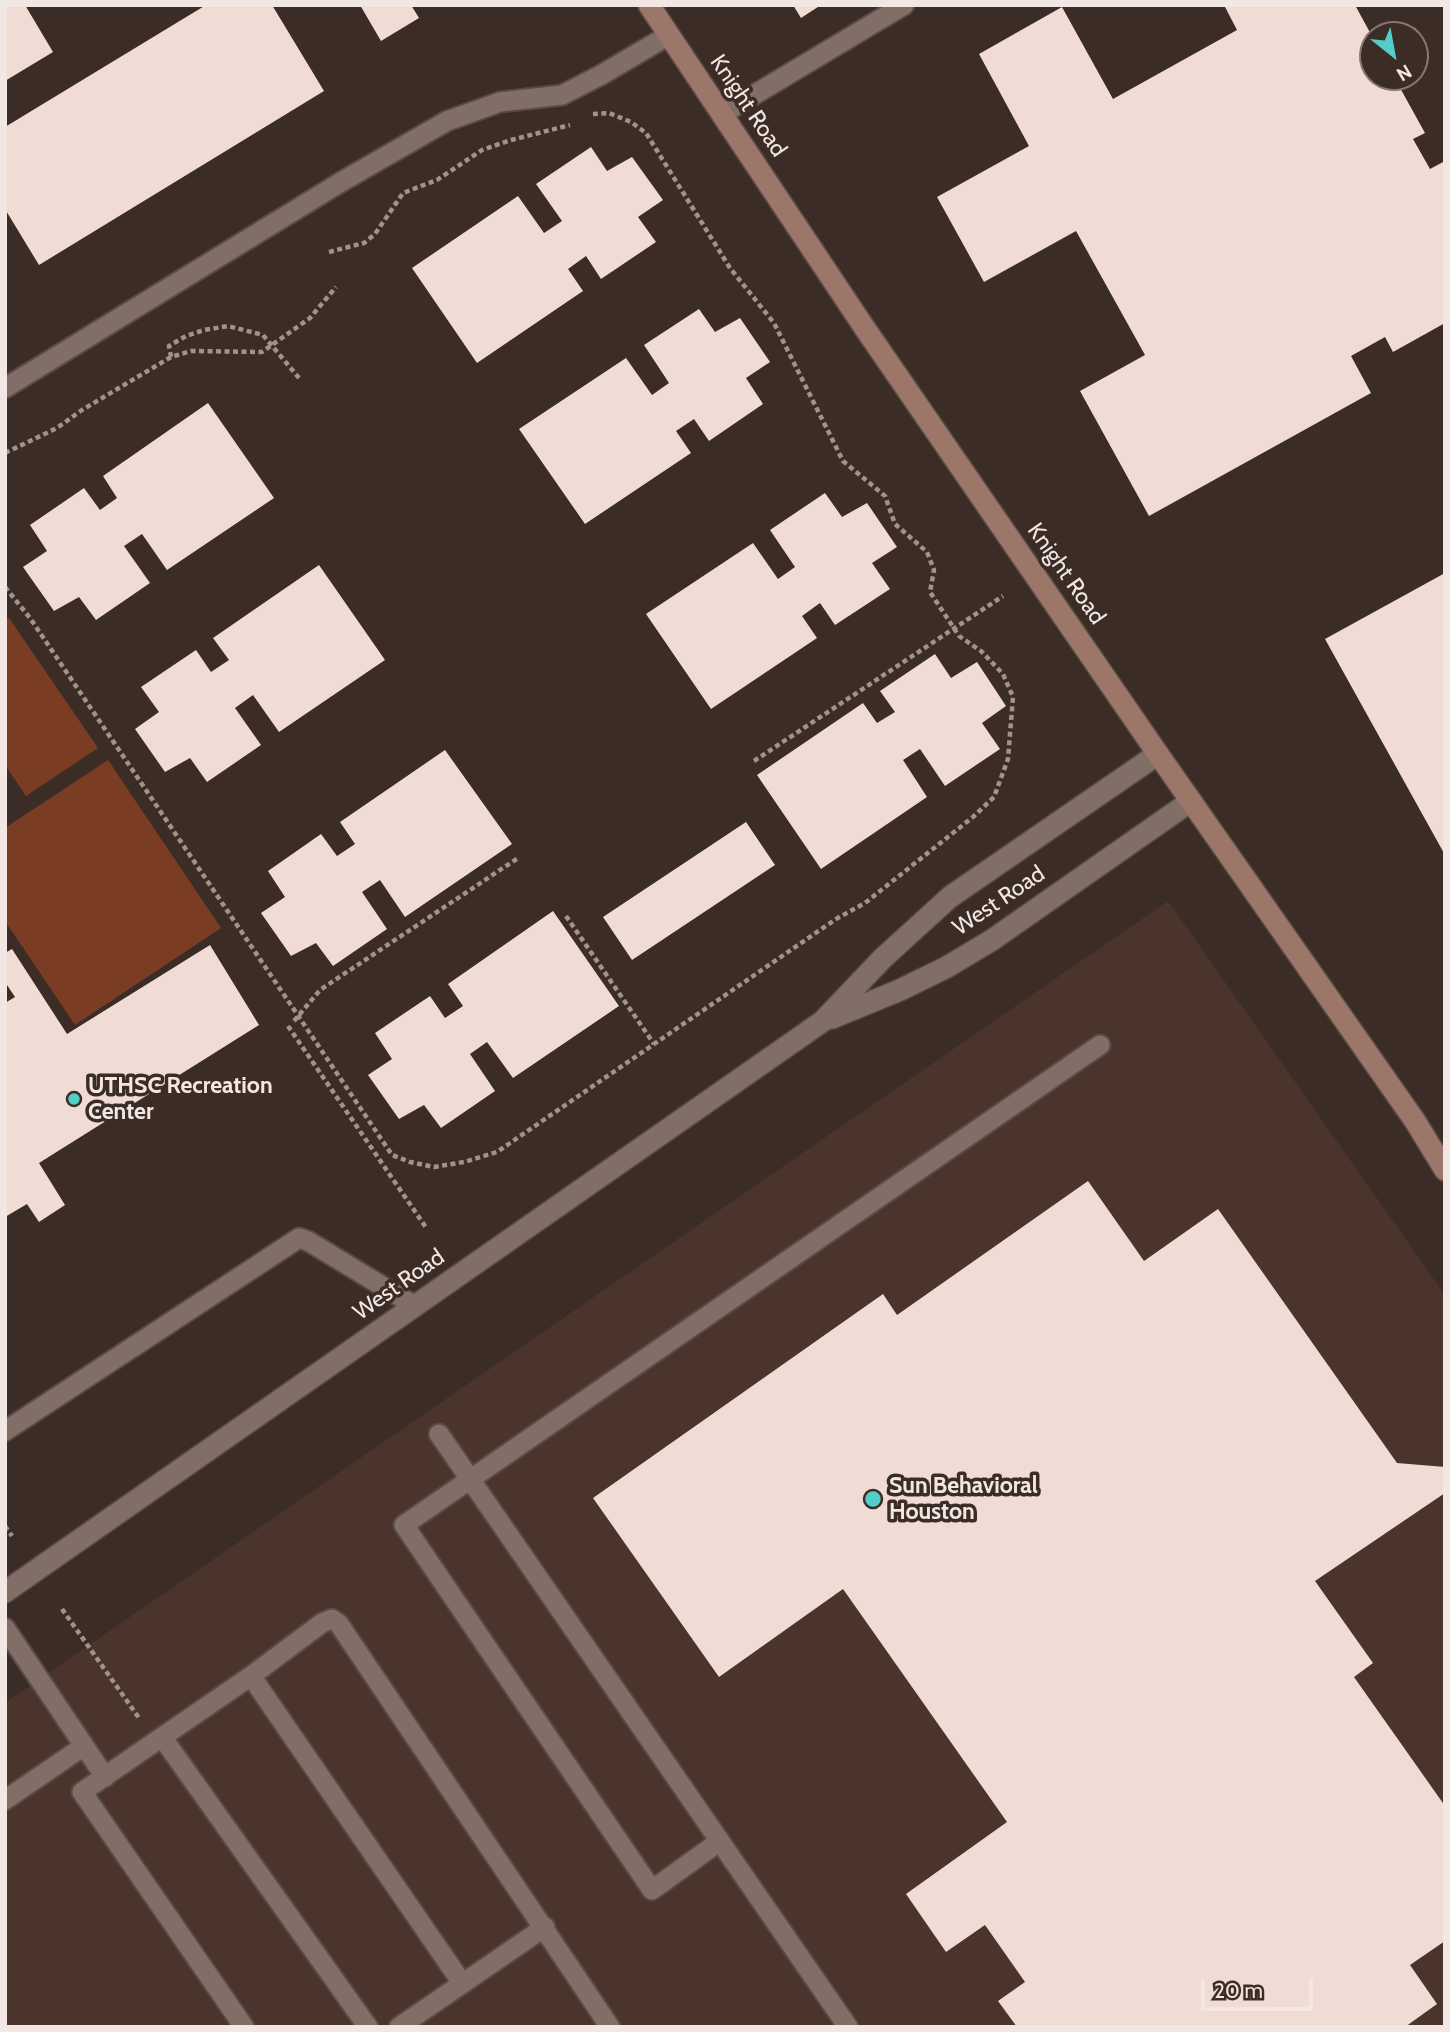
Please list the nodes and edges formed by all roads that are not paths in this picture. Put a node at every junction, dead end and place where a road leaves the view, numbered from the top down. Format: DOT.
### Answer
graph roads {
  1 [pos="649,5"];
  2 [pos="904,5"];
  3 [pos="669,35"];
  4 [pos="722,114"];
  5 [pos="5,388"];
  6 [pos="1158,754"];
  7 [pos="1191,801"];
  8 [pos="823,1021"];
  9 [pos="1100,1045"];
  10 [pos="1445,1170"];
  11 [pos="415,1306"];
  12 [pos="5,1431"];
  13 [pos="439,1434"];
  14 [pos="469,1478"];
  15 [pos="5,1592"];
  16 [pos="5,1628"];
  17 [pos="251,1676"];
  18 [pos="162,1737"];
  19 [pos="84,1746"];
  20 [pos="105,1777"];
  21 [pos="5,1800"];
  22 [pos="720,1841"];
  23 [pos="545,1927"];
  24 [pos="462,1983"];
  25 [pos="244,2027"];
  26 [pos="368,2027"];
  27 [pos="399,2027"];
  28 [pos="610,2027"];
  29 [pos="848,2027"];
  1 -- 3 [label="street, Knight Road"];
  2 -- 4 [label="lane"];
  3 -- 4 [label="street, Knight Road"];
  3 -- 5 [label="lane"];
  4 -- 6 [label="street, Knight Road"];
  6 -- 7 [label="street, Knight Road"];
  6 -- 8 [label="street, West Road"];
  7 -- 8 [label="street, West Road"];
  7 -- 10 [label="street, Knight Road"];
  8 -- 11 [label="street, West Road"];
  9 -- 14 [label="lane"];
  11 -- 12 [label="lane"];
  11 -- 15 [label="street, West Road"];
  13 -- 14 [label="lane"];
  14 -- 22 [label="lane"];
  14 -- 22 [label="lane"];
  16 -- 19 [label="lane"];
  17 -- 18 [label="lane"];
  17 -- 23 [label="lane"];
  17 -- 24 [label="lane"];
  18 -- 20 [label="lane"];
  18 -- 26 [label="lane"];
  19 -- 20 [label="lane"];
  19 -- 21 [label="lane"];
  20 -- 25 [label="lane"];
  22 -- 29 [label="lane"];
  23 -- 24 [label="lane"];
  23 -- 28 [label="lane"];
  24 -- 27 [label="lane"];
}
